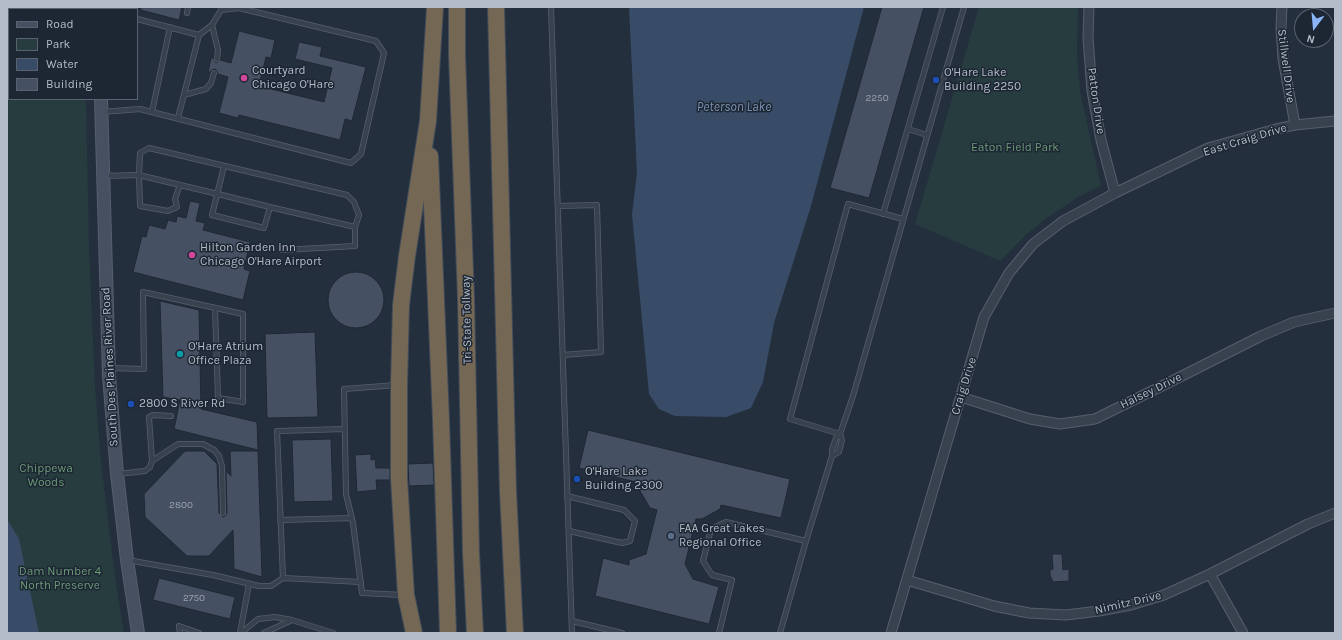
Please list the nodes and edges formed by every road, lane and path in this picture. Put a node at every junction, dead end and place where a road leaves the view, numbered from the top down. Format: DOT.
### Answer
graph roads {
  1 [pos="188,7"];
  2 [pos="435,7"];
  3 [pos="457,7"];
  4 [pos="496,7"];
  5 [pos="551,7"];
  6 [pos="943,7"];
  7 [pos="964,7"];
  8 [pos="1089,7"];
  9 [pos="1282,7"];
  10 [pos="187,13"];
  11 [pos="138,19"];
  12 [pos="212,25"];
  13 [pos="170,27"];
  14 [pos="199,34"];
  15 [pos="217,59"];
  16 [pos="214,73"];
  17 [pos="184,94"];
  18 [pos="101,100"];
  19 [pos="102,112"];
  20 [pos="152,112"];
  21 [pos="178,118"];
  22 [pos="428,121"];
  23 [pos="1335,121"];
  24 [pos="1295,125"];
  25 [pos="908,129"];
  26 [pos="928,135"];
  27 [pos="224,166"];
  28 [pos="139,175"];
  29 [pos="103,176"];
  30 [pos="180,185"];
  31 [pos="1115,193"];
  32 [pos="218,194"];
  33 [pos="558,206"];
  34 [pos="270,207"];
  35 [pos="883,214"];
  36 [pos="903,219"];
  37 [pos="355,227"];
  38 [pos="282,250"];
  39 [pos="215,308"];
  40 [pos="1335,314"];
  41 [pos="563,354"];
  42 [pos="108,368"];
  43 [pos="399,385"];
  44 [pos="961,397"];
  45 [pos="171,416"];
  46 [pos="344,429"];
  47 [pos="840,434"];
  48 [pos="152,461"];
  49 [pos="117,474"];
  50 [pos="568,496"];
  51 [pos="223,513"];
  52 [pos="1335,513"];
  53 [pos="352,518"];
  54 [pos="280,520"];
  55 [pos="569,530"];
  56 [pos="806,541"];
  57 [pos="127,560"];
  58 [pos="1210,574"];
  59 [pos="283,578"];
  60 [pos="907,580"];
  61 [pos="361,582"];
  62 [pos="249,584"];
  63 [pos="406,595"];
  64 [pos="292,620"];
  65 [pos="572,621"];
  66 [pos="316,630"];
  67 [pos="138,633"];
  68 [pos="180,633"];
  69 [pos="199,633"];
  70 [pos="240,633"];
  71 [pos="264,633"];
  72 [pos="333,633"];
  73 [pos="414,633"];
  74 [pos="448,633"];
  75 [pos="475,633"];
  76 [pos="515,633"];
  77 [pos="572,633"];
  78 [pos="622,633"];
  79 [pos="719,633"];
  80 [pos="780,633"];
  81 [pos="891,633"];
  82 [pos="1243,633"];
  1 -- 10 [label="lane"];
  2 -- 22 [label="highway"];
  3 -- 75 [label="highway, Tri-State Tollway"];
  4 -- 76 [label="highway"];
  5 -- 33 [label="lane"];
  6 -- 25 [label="lane"];
  7 -- 26 [label="lane"];
  8 -- 31 [label="street, Patton Drive"];
  9 -- 24 [label="street, Stillwell Drive"];
  11 -- 13 [label="lane"];
  12 -- 14 [label="lane"];
  12 -- 15 [label="lane"];
  12 -- 21 [label="lane"];
  13 -- 14 [label="lane"];
  13 -- 20 [label="lane"];
  14 -- 17 [label="lane"];
  16 -- 17 [label="lane"];
  17 -- 21 [label="lane"];
  18 -- 19 [label="main road, South Des Plaines River Road"];
  19 -- 20 [label="lane"];
  19 -- 29 [label="main road, South Des Plaines River Road"];
  20 -- 21 [label="lane"];
  22 -- 43 [label="highway"];
  22 -- 74 [label="highway"];
  23 -- 24 [label="street, East Craig Drive"];
  24 -- 31 [label="street, East Craig Drive"];
  25 -- 26 [label="lane"];
  25 -- 35 [label="lane"];
  26 -- 36 [label="lane"];
  27 -- 28 [label="lane"];
  27 -- 32 [label="lane"];
  27 -- 37 [label="lane"];
  28 -- 29 [label="lane"];
  28 -- 30 [label="lane"];
  28 -- 30 [label="lane"];
  29 -- 42 [label="main road, South Des Plaines River Road"];
  30 -- 32 [label="lane"];
  31 -- 44 [label="street, Craig Drive"];
  32 -- 34 [label="lane"];
  32 -- 34 [label="lane"];
  33 -- 41 [label="lane"];
  33 -- 41 [label="lane"];
  34 -- 37 [label="lane"];
  35 -- 36 [label="lane"];
  35 -- 47 [label="lane"];
  36 -- 47 [label="lane"];
  37 -- 38 [label="lane"];
  39 -- 39 [label="lane"];
  39 -- 42 [label="lane"];
  40 -- 44 [label="street, Halsey Drive"];
  41 -- 50 [label="lane"];
  42 -- 49 [label="main road, South Des Plaines River Road"];
  43 -- 46 [label="lane"];
  43 -- 63 [label="highway"];
  44 -- 60 [label="street, Craig Drive"];
  45 -- 48 [label="lane"];
  46 -- 53 [label="lane"];
  46 -- 54 [label="lane"];
  47 -- 56 [label="lane"];
  48 -- 49 [label="lane"];
  48 -- 51 [label="lane"];
  49 -- 57 [label="main road, South Des Plaines River Road"];
  50 -- 55 [label="lane"];
  50 -- 55 [label="lane"];
  52 -- 58 [label="street, Nimitz Drive"];
  53 -- 54 [label="lane"];
  53 -- 61 [label="lane"];
  54 -- 59 [label="lane"];
  55 -- 65 [label="lane"];
  56 -- 79 [label="lane"];
  56 -- 80 [label="lane"];
  57 -- 62 [label="lane"];
  57 -- 67 [label="main road, South Des Plaines River Road"];
  58 -- 60 [label="street, Nimitz Drive"];
  58 -- 82 [label="street"];
  59 -- 61 [label="lane"];
  59 -- 62 [label="lane"];
  60 -- 81 [label="street, Craig Drive"];
  61 -- 63 [label="lane"];
  62 -- 70 [label="lane"];
  63 -- 73 [label="highway"];
  64 -- 66 [label="lane"];
  64 -- 70 [label="lane"];
  64 -- 71 [label="lane"];
  65 -- 77 [label="lane"];
  65 -- 78 [label="lane"];
  66 -- 72 [label="lane"];
  68 -- 69 [label="lane"];
}
